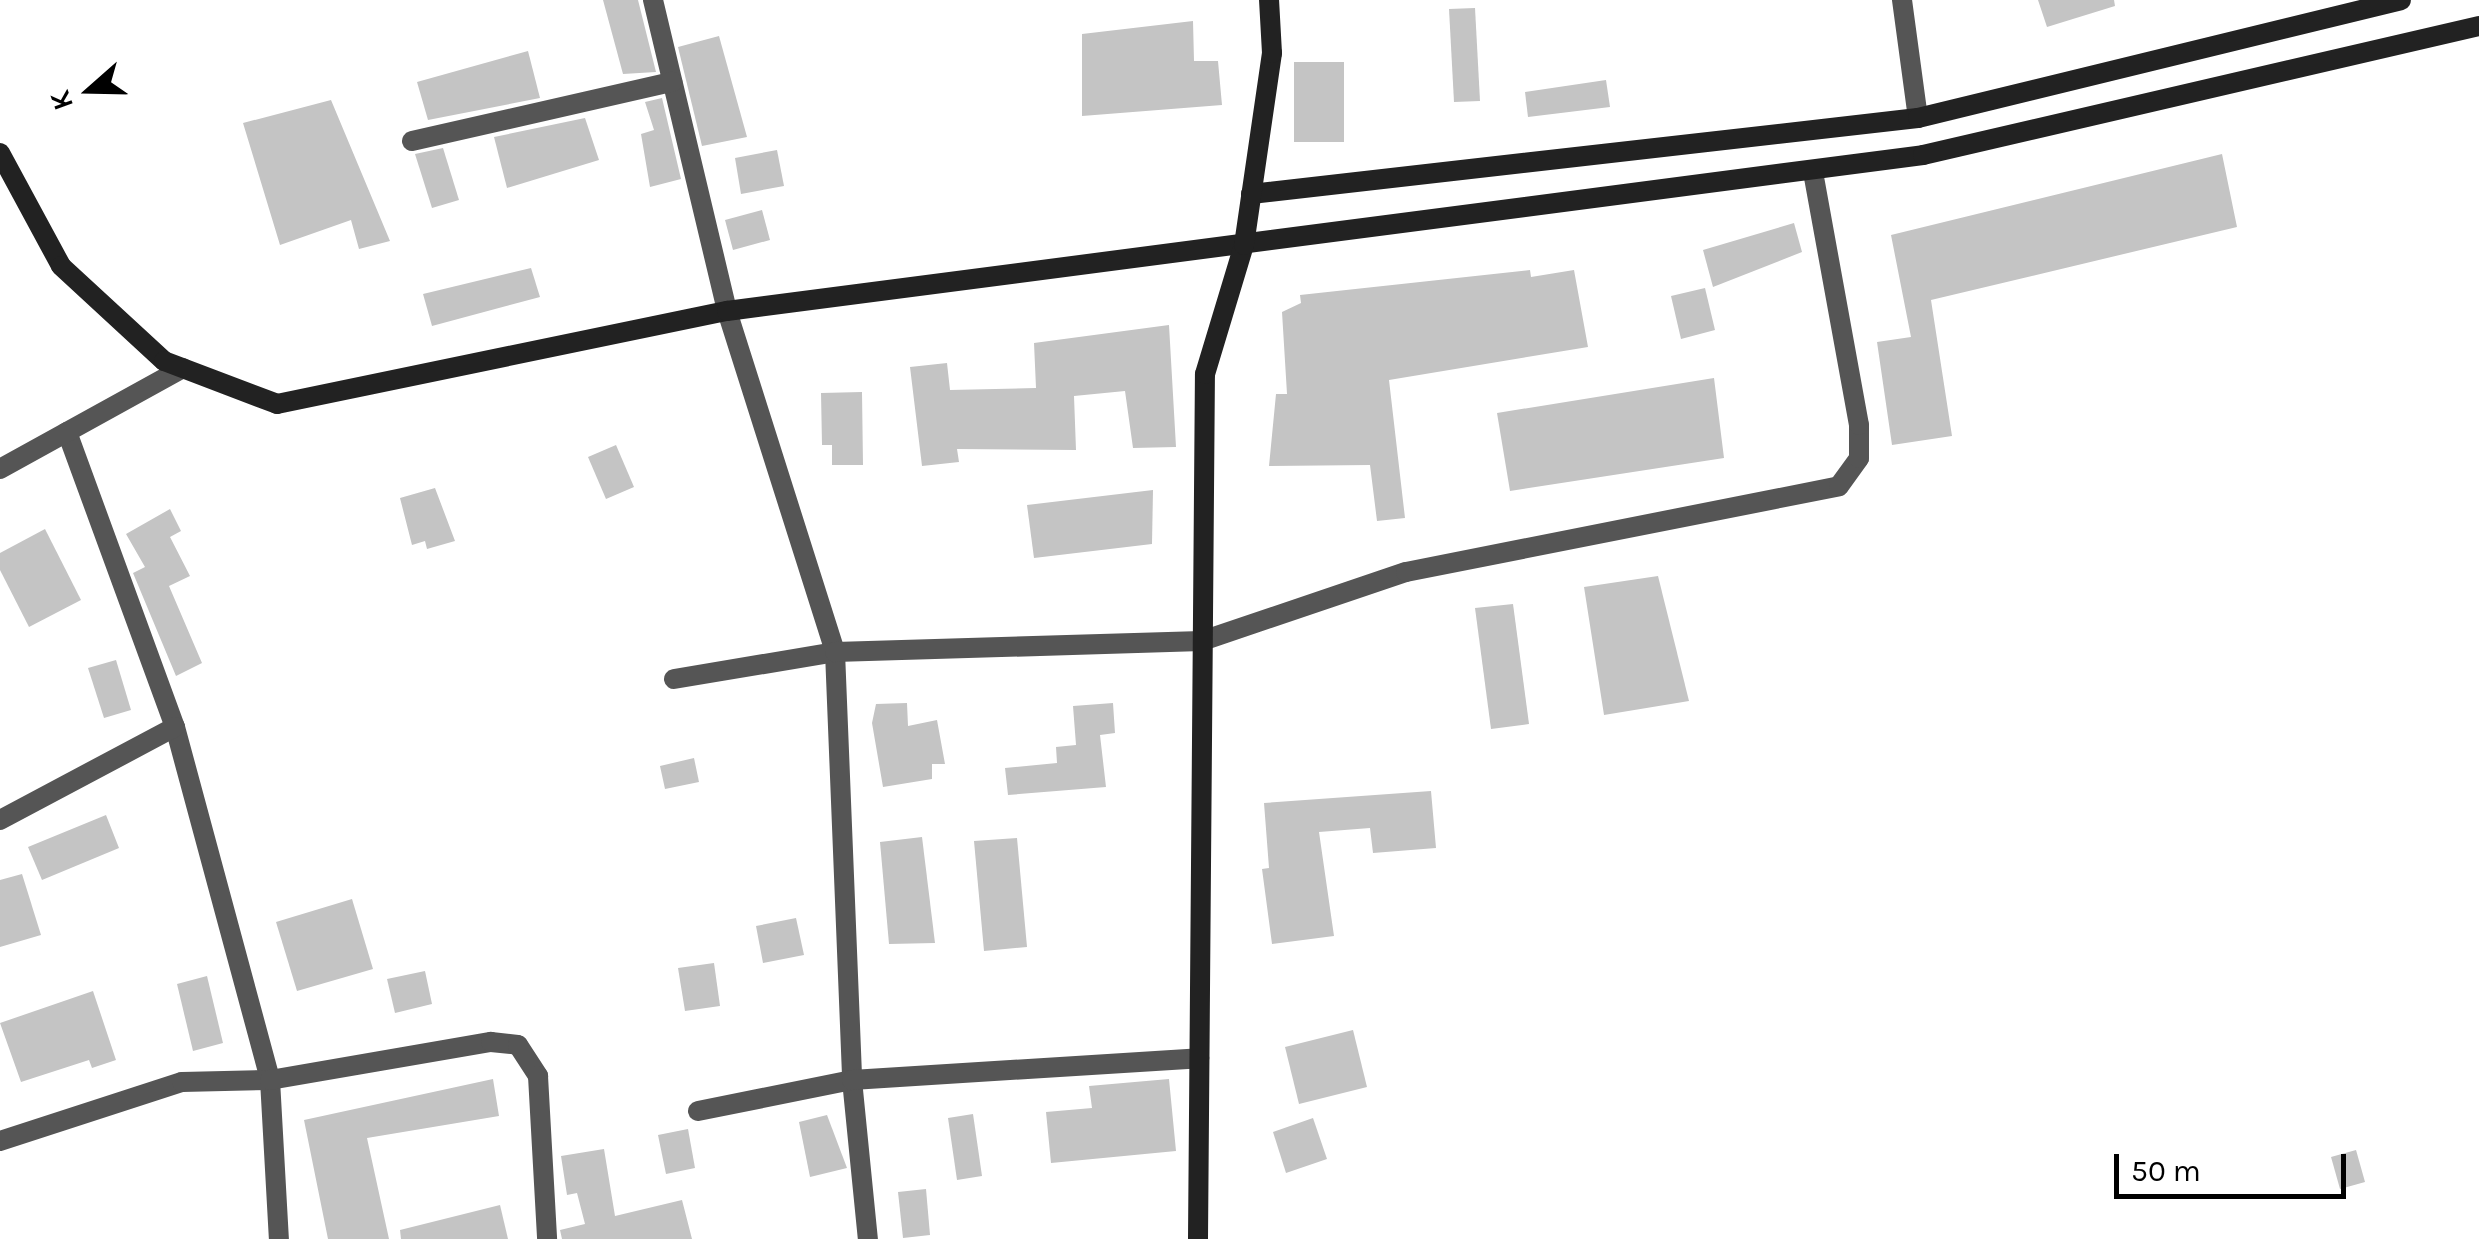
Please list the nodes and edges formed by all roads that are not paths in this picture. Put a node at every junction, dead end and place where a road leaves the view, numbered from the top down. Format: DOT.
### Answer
graph roads {
  1 [pos="653,0"];
  2 [pos="1270,0"];
  3 [pos="1902,0"];
  4 [pos="2401,0"];
  5 [pos="2479,26"];
  6 [pos="672,82"];
  7 [pos="1918,118"];
  8 [pos="412,141"];
  9 [pos="0,154"];
  10 [pos="1813,170"];
  11 [pos="1251,194"];
  12 [pos="1244,245"];
  13 [pos="727,311"];
  14 [pos="183,368"];
  15 [pos="68,432"];
  16 [pos="0,470"];
  17 [pos="1202,641"];
  18 [pos="836,652"];
  19 [pos="674,679"];
  20 [pos="174,728"];
  21 [pos="0,820"];
  22 [pos="1199,1058"];
  23 [pos="270,1080"];
  24 [pos="852,1080"];
  25 [pos="698,1111"];
  26 [pos="0,1140"];
  27 [pos="279,1239"];
  28 [pos="546,1239"];
  29 [pos="868,1239"];
  30 [pos="1198,1239"];
  1 -- 6 [label="street"];
  2 -- 11 [label="street"];
  3 -- 7 [label="street"];
  4 -- 7 [label="street"];
  5 -- 10 [label="street"];
  6 -- 8 [label="street"];
  6 -- 13 [label="street"];
  7 -- 11 [label="street"];
  9 -- 14 [label="street"];
  10 -- 12 [label="street"];
  10 -- 17 [label="street"];
  11 -- 12 [label="street"];
  12 -- 13 [label="street"];
  12 -- 17 [label="street"];
  13 -- 14 [label="street"];
  13 -- 18 [label="street"];
  14 -- 15 [label="street"];
  15 -- 16 [label="street"];
  15 -- 20 [label="street"];
  17 -- 18 [label="street"];
  17 -- 22 [label="street"];
  18 -- 19 [label="street"];
  18 -- 24 [label="street"];
  20 -- 21 [label="street"];
  20 -- 23 [label="street"];
  22 -- 24 [label="street"];
  22 -- 30 [label="street"];
  23 -- 26 [label="street"];
  23 -- 27 [label="street"];
  23 -- 28 [label="street"];
  24 -- 25 [label="street"];
  24 -- 29 [label="street"];
}
